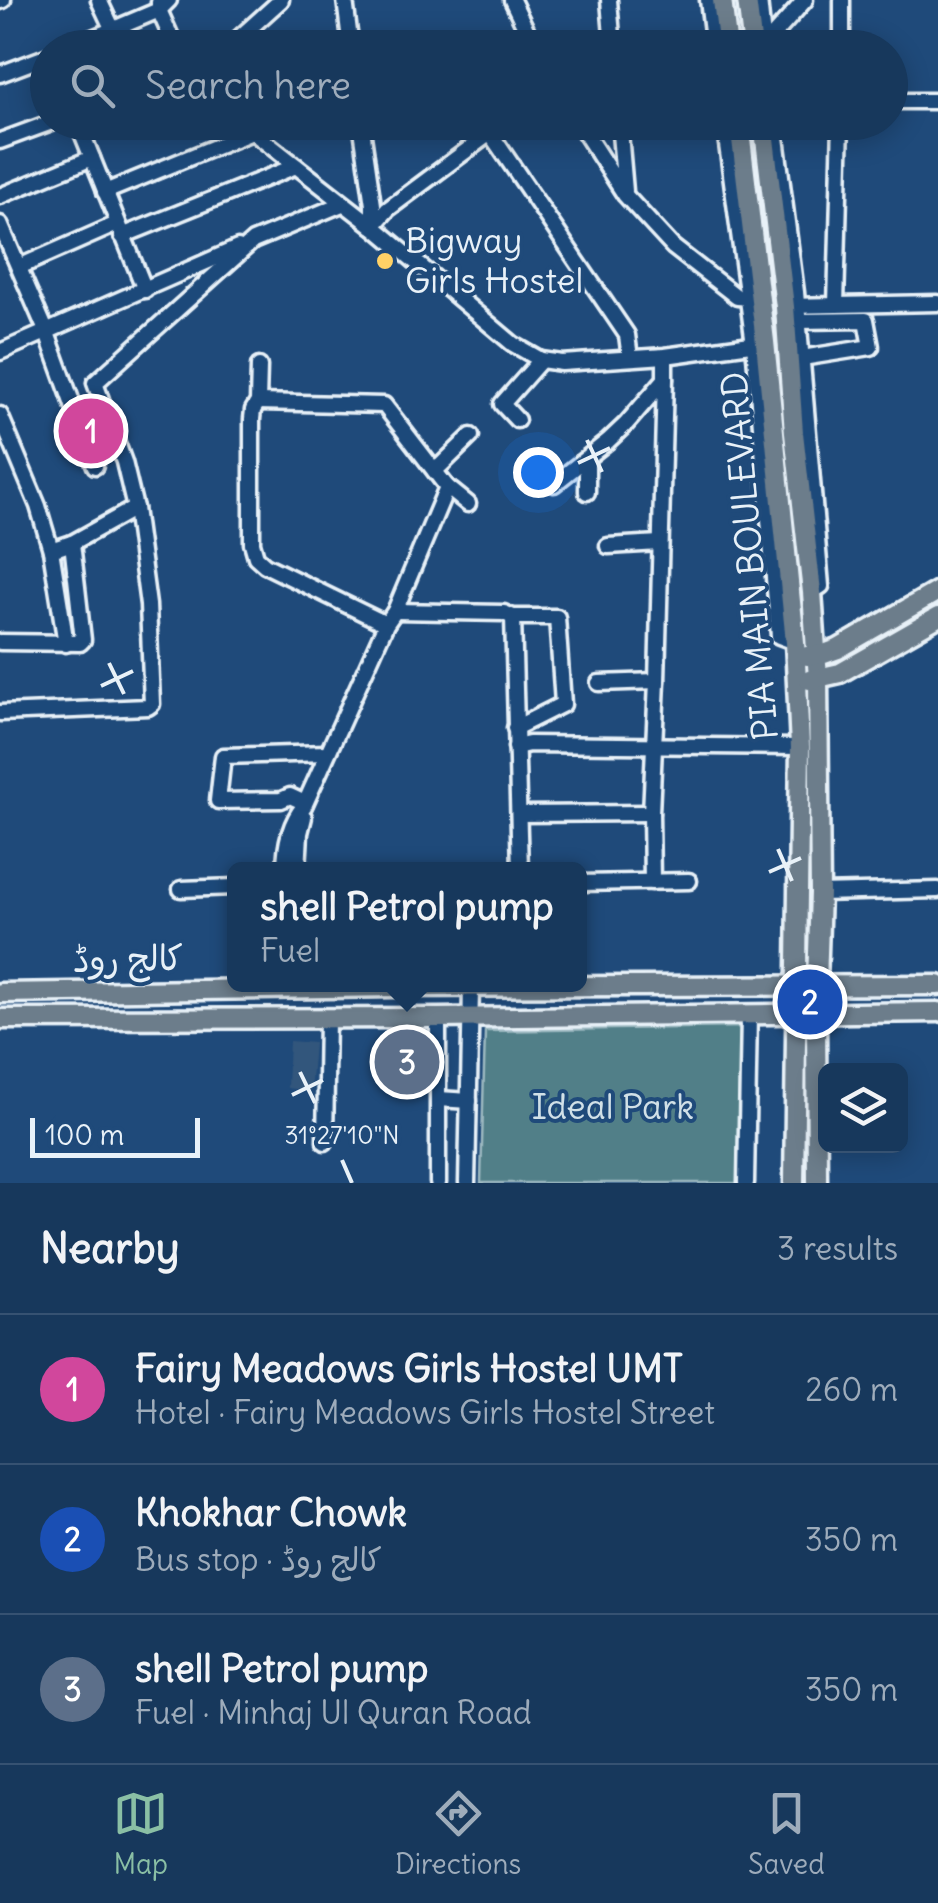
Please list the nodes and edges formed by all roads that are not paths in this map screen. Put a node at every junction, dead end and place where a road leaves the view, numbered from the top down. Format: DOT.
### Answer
graph roads {
  1 [pos="99,0"];
  2 [pos="281,0"];
  3 [pos="345,0"];
  4 [pos="512,0"];
  5 [pos="608,0"];
  6 [pos="708,0"];
  7 [pos="722,0"];
  8 [pos="747,0"];
  9 [pos="759,0"];
  10 [pos="805,0"];
  11 [pos="842,0"];
  12 [pos="162,3"];
  13 [pos="113,30"];
  14 [pos="170,30"];
  15 [pos="248,30"];
  16 [pos="349,30"];
  17 [pos="526,30"];
  18 [pos="611,30"];
  19 [pos="712,30"];
  20 [pos="726,30"];
  21 [pos="756,30"];
  22 [pos="760,30"];
  23 [pos="777,30"];
  24 [pos="842,30"];
  25 [pos="30,63"];
  26 [pos="0,74"];
  27 [pos="908,101"];
  28 [pos="938,101"];
  29 [pos="30,130"];
  30 [pos="85,140"];
  31 [pos="218,140"];
  32 [pos="263,140"];
  33 [pos="363,140"];
  34 [pos="481,140"];
  35 [pos="495,140"];
  36 [pos="590,140"];
  37 [pos="621,140"];
  38 [pos="727,140"];
  39 [pos="740,140"];
  40 [pos="766,140"];
  41 [pos="776,140"];
  42 [pos="841,140"];
  43 [pos="0,141"];
  44 [pos="92,158"];
  45 [pos="296,166"];
  46 [pos="105,192"];
  47 [pos="626,195"];
  48 [pos="0,196"];
  49 [pos="342,204"];
  50 [pos="0,224"];
  51 [pos="373,226"];
  52 [pos="120,230"];
  53 [pos="253,242"];
  54 [pos="19,267"];
  55 [pos="145,290"];
  56 [pos="753,298"];
  57 [pos="938,302"];
  58 [pos="836,305"];
  59 [pos="794,311"];
  60 [pos="46,333"];
  61 [pos="759,343"];
  62 [pos="0,352"];
  63 [pos="664,356"];
  64 [pos="630,358"];
  65 [pos="802,358"];
  66 [pos="541,360"];
  67 [pos="259,366"];
  68 [pos="665,379"];
  69 [pos="258,402"];
  70 [pos="0,415"];
  71 [pos="517,420"];
  72 [pos="84,434"];
  73 [pos="471,436"];
  74 [pos="587,458"];
  75 [pos="435,471"];
  76 [pos="554,484"];
  77 [pos="447,487"];
  78 [pos="587,492"];
  79 [pos="468,504"];
  80 [pos="135,508"];
  81 [pos="72,543"];
  82 [pos="660,543"];
  83 [pos="608,546"];
  84 [pos="51,550"];
  85 [pos="938,591"];
  86 [pos="812,592"];
  87 [pos="512,617"];
  88 [pos="938,617"];
  89 [pos="390,618"];
  90 [pos="0,642"];
  91 [pos="66,644"];
  92 [pos="796,650"];
  93 [pos="817,655"];
  94 [pos="818,679"];
  95 [pos="657,681"];
  96 [pos="798,681"];
  97 [pos="600,683"];
  98 [pos="0,713"];
  99 [pos="515,728"];
  100 [pos="655,746"];
  101 [pos="516,747"];
  102 [pos="800,747"];
  103 [pos="327,753"];
  104 [pos="305,804"];
  105 [pos="651,813"];
  106 [pos="519,814"];
  107 [pos="286,862"];
  108 [pos="298,862"];
  109 [pos="520,862"];
  110 [pos="587,882"];
  111 [pos="652,882"];
  112 [pos="689,882"];
  113 [pos="227,887"];
  114 [pos="180,888"];
  115 [pos="938,890"];
  116 [pos="820,893"];
  117 [pos="938,985"];
  118 [pos="797,987"];
  119 [pos="816,987"];
  120 [pos="227,988"];
  121 [pos="587,988"];
  122 [pos="471,992"];
  123 [pos="0,993"];
  124 [pos="938,1012"];
  125 [pos="796,1013"];
  126 [pos="749,1014"];
  127 [pos="816,1014"];
  128 [pos="471,1017"];
  129 [pos="327,1018"];
  130 [pos="438,1018"];
  131 [pos="0,1019"];
  132 [pos="439,1099"];
  133 [pos="469,1101"];
  134 [pos="325,1142"];
  135 [pos="441,1183"];
  136 [pos="467,1183"];
  137 [pos="746,1183"];
  138 [pos="794,1183"];
  139 [pos="817,1183"];
  1 -- 13 [label="street"];
  2 -- 15 [label="street"];
  3 -- 16 [label="street"];
  4 -- 17 [label="street"];
  5 -- 18 [label="street"];
  6 -- 19 [label="street"];
  7 -- 20 [label="main road"];
  8 -- 21 [label="main road"];
  9 -- 22 [label="street"];
  10 -- 23 [label="street"];
  11 -- 24 [label="street"];
  12 -- 13 [label="street"];
  12 -- 14 [label="street"];
  25 -- 26 [label="street"];
  27 -- 28 [label="street"];
  29 -- 43 [label="street"];
  30 -- 44 [label="street"];
  31 -- 46 [label="street"];
  32 -- 45 [label="street"];
  33 -- 51 [label="street"];
  34 -- 51 [label="street"];
  35 -- 64 [label="street"];
  36 -- 47 [label="street"];
  37 -- 47 [label="street"];
  38 -- 56 [label="street"];
  39 -- 56 [label="main road, PIA MAIN BOULEVARD"];
  40 -- 59 [label="main road, PIA MAIN BOULEVARD"];
  41 -- 59 [label="street"];
  42 -- 58 [label="street"];
  44 -- 46 [label="street"];
  44 -- 48 [label="street"];
  45 -- 49 [label="street"];
  45 -- 52 [label="street"];
  46 -- 52 [label="street"];
  47 -- 56 [label="street"];
  49 -- 51 [label="street"];
  49 -- 53 [label="street"];
  50 -- 54 [label="street"];
  51 -- 66 [label="street"];
  52 -- 54 [label="street"];
  52 -- 55 [label="street"];
  53 -- 55 [label="street"];
  53 -- 80 [label="street"];
  54 -- 60 [label="street"];
  55 -- 60 [label="street"];
  56 -- 61 [label="main road, PIA MAIN BOULEVARD"];
  57 -- 58 [label="street"];
  58 -- 59 [label="street"];
  59 -- 65 [label="street"];
  59 -- 65 [label="street"];
  59 -- 86 [label="main road, PIA MAIN BOULEVARD"];
  60 -- 62 [label="street"];
  60 -- 72 [label="street"];
  61 -- 63 [label="street"];
  61 -- 92 [label="main road, PIA MAIN BOULEVARD"];
  63 -- 64 [label="street"];
  63 -- 68 [label="street"];
  64 -- 66 [label="street"];
  65 -- 86 [label="street"];
  66 -- 71 [label="street"];
  67 -- 69 [label="street"];
  68 -- 74 [label="street"];
  68 -- 82 [label="street"];
  69 -- 75 [label="street"];
  69 -- 89 [label="street"];
  70 -- 84 [label="street"];
  73 -- 75 [label="street"];
  74 -- 76 [label="street"];
  74 -- 78 [label="street"];
  75 -- 77 [label="street"];
  77 -- 79 [label="street"];
  77 -- 89 [label="street"];
  80 -- 81 [label="street"];
  80 -- 98 [label="street"];
  81 -- 84 [label="street"];
  81 -- 91 [label="street"];
  82 -- 83 [label="street"];
  82 -- 95 [label="street"];
  84 -- 91 [label="street"];
  85 -- 93 [label="main road"];
  86 -- 93 [label="main road, PIA MAIN BOULEVARD"];
  87 -- 89 [label="street"];
  87 -- 99 [label="street"];
  87 -- 99 [label="street"];
  88 -- 94 [label="main road"];
  89 -- 103 [label="street"];
  90 -- 91 [label="street"];
  92 -- 93 [label="main road"];
  92 -- 96 [label="main road, PIA MAIN BOULEVARD"];
  93 -- 94 [label="main road, PIA MAIN BOULEVARD"];
  94 -- 96 [label="main road"];
  94 -- 116 [label="main road, PIA MAIN BOULEVARD"];
  95 -- 97 [label="street"];
  95 -- 100 [label="street"];
  96 -- 102 [label="main road, PIA MAIN BOULEVARD"];
  99 -- 101 [label="street"];
  100 -- 101 [label="street"];
  100 -- 102 [label="street"];
  100 -- 105 [label="street"];
  101 -- 106 [label="street"];
  102 -- 118 [label="main road, PIA MAIN BOULEVARD"];
  103 -- 104 [label="street"];
  103 -- 104 [label="street"];
  104 -- 107 [label="street"];
  104 -- 108 [label="street"];
  105 -- 106 [label="street"];
  105 -- 111 [label="street"];
  106 -- 109 [label="street"];
  110 -- 111 [label="street"];
  111 -- 112 [label="street"];
  113 -- 114 [label="street"];
  115 -- 116 [label="street"];
  116 -- 119 [label="main road, PIA MAIN BOULEVARD"];
  117 -- 119 [label="main road"];
  118 -- 119 [label="main road, کالج روڈ"];
  118 -- 121 [label="main road, کالج روڈ"];
  118 -- 125 [label="main road, PIA MAIN BOULEVARD"];
  119 -- 127 [label="main road, PIA MAIN BOULEVARD"];
  120 -- 123 [label="main road, کالج روڈ"];
  122 -- 128 [label="street"];
  124 -- 127 [label="main road"];
  125 -- 126 [label="main road, کالج روڈ"];
  125 -- 127 [label="main road, کالج روڈ"];
  125 -- 138 [label="main road, PIA MAIN BOULEVARD"];
  126 -- 128 [label="main road, کالج روڈ"];
  126 -- 137 [label="street"];
  127 -- 139 [label="main road, PIA MAIN BOULEVARD"];
  128 -- 130 [label="main road, کالج روڈ"];
  128 -- 133 [label="street"];
  129 -- 130 [label="main road, کالج روڈ"];
  129 -- 131 [label="main road, کالج روڈ"];
  129 -- 134 [label="street"];
  130 -- 132 [label="street"];
  132 -- 133 [label="street"];
  132 -- 135 [label="street"];
  133 -- 136 [label="street"];
  135 -- 136 [label="street"];
}
